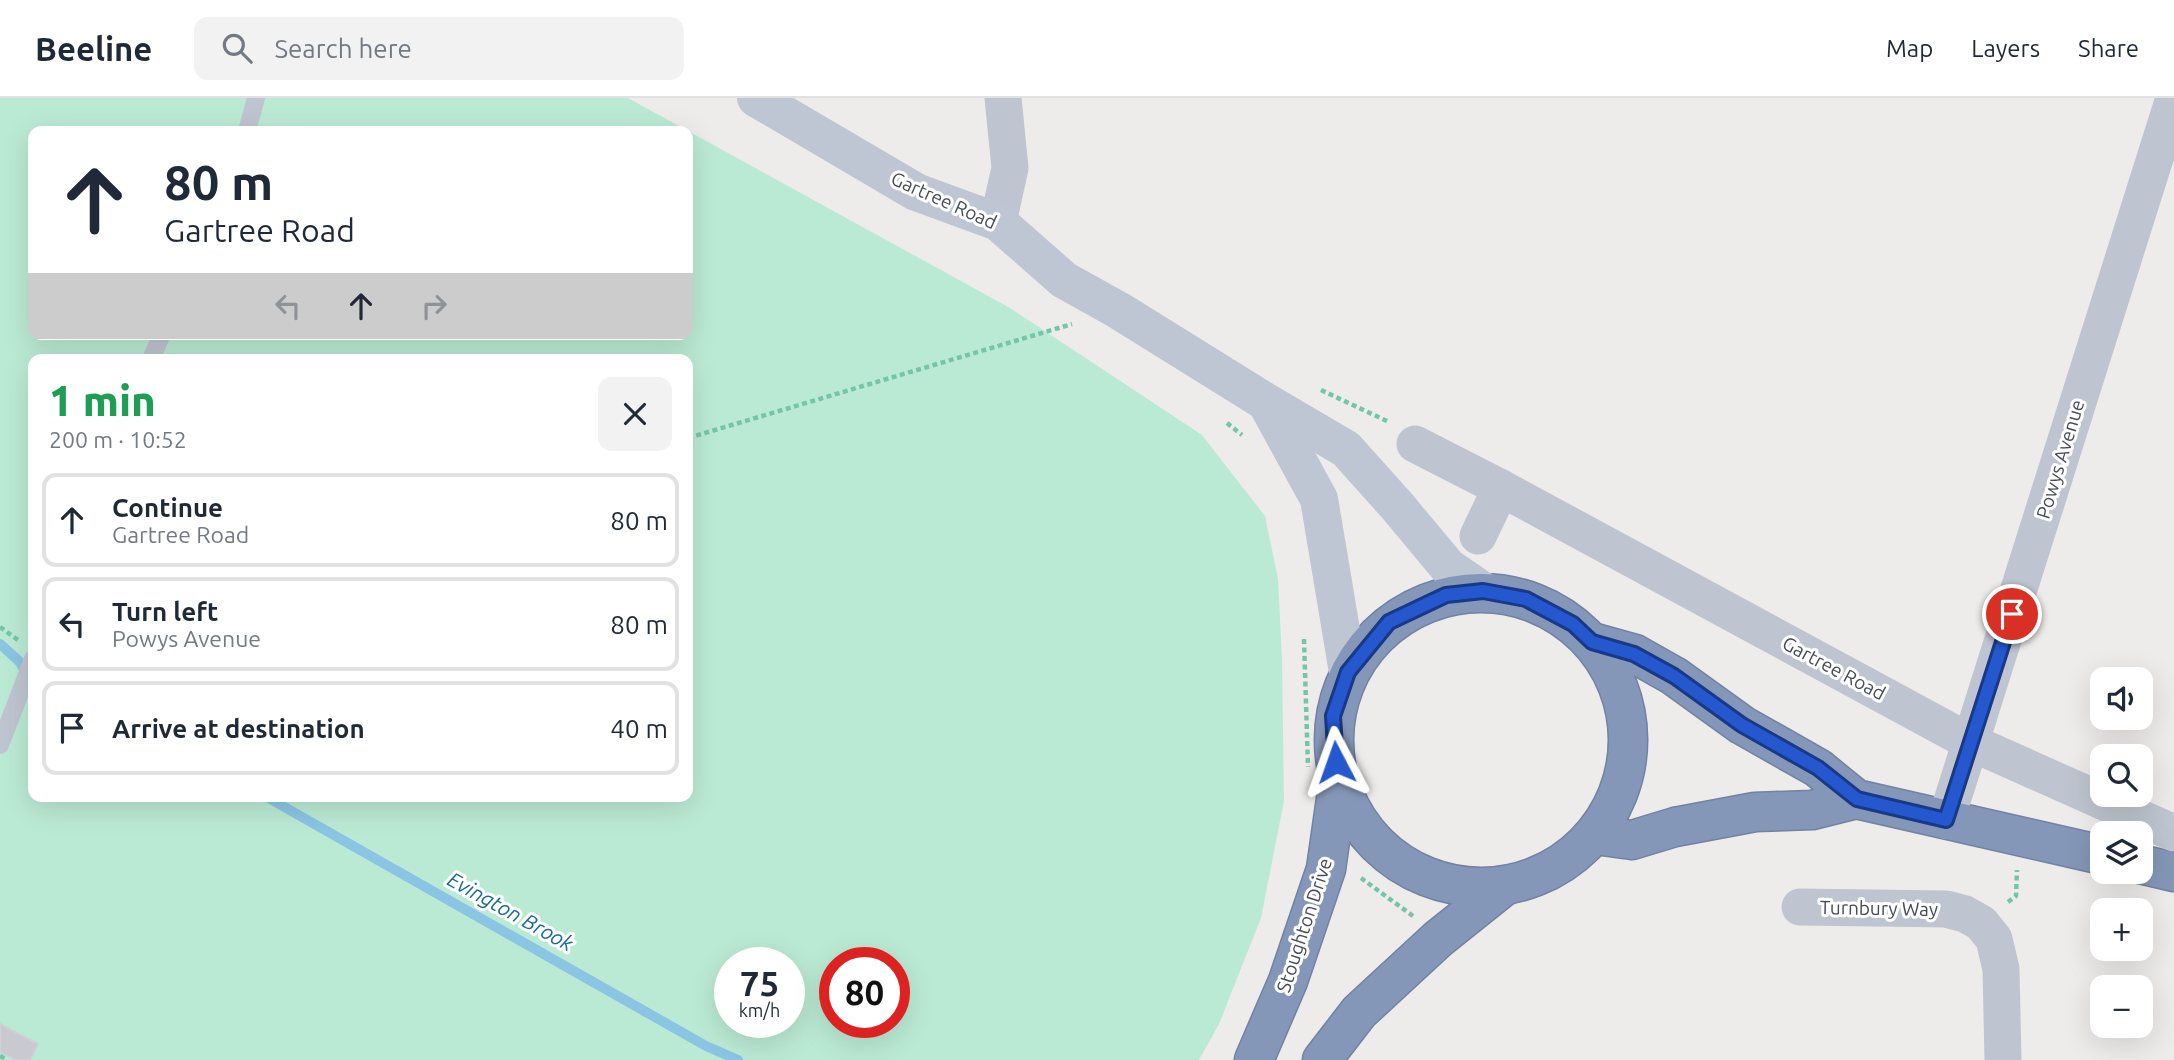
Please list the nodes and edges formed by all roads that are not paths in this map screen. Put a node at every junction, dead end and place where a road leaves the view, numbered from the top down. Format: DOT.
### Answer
graph roads {
  1 [pos="256,98"];
  2 [pos="756,98"];
  3 [pos="1003,98"];
  4 [pos="2174,98"];
  5 [pos="248,126"];
  6 [pos="998,222"];
  7 [pos="1265,402"];
  8 [pos="1415,444"];
  9 [pos="1501,488"];
  10 [pos="1478,536"];
  11 [pos="1483,591"];
  12 [pos="1592,642"];
  13 [pos="28,671"];
  14 [pos="1348,672"];
  15 [pos="1972,743"];
  16 [pos="0,745"];
  17 [pos="1323,777"];
  18 [pos="1857,799"];
  19 [pos="1946,820"];
  20 [pos="2174,833"];
  21 [pos="1595,835"];
  22 [pos="2090,852"];
  23 [pos="2153,867"];
  24 [pos="2174,872"];
  25 [pos="1503,887"];
  26 [pos="1800,907"];
  27 [pos="1254,1060"];
  28 [pos="1322,1060"];
  29 [pos="2003,1060"];
  1 -- 5 [label="lane"];
  2 -- 6 [label="main road, Gartree Road"];
  3 -- 6 [label="street"];
  4 -- 15 [label="street, Powys Avenue"];
  6 -- 7 [label="main road, Gartree Road"];
  7 -- 11 [label="main road, Gartree Road"];
  7 -- 14 [label="main road, Gartree Road"];
  8 -- 9 [label="street, Gartree Road"];
  9 -- 10 [label="street"];
  9 -- 15 [label="street, Gartree Road"];
  11 -- 12 [label="highway"];
  11 -- 14 [label="highway"];
  12 -- 18 [label="highway"];
  12 -- 21 [label="highway"];
  13 -- 16 [label="lane"];
  14 -- 17 [label="highway"];
  15 -- 19 [label="street, Powys Avenue"];
  15 -- 20 [label="street, Gartree Road"];
  17 -- 25 [label="highway"];
  17 -- 27 [label="highway, Stoughton Drive"];
  18 -- 19 [label="highway"];
  18 -- 21 [label="highway"];
  19 -- 22 [label="highway"];
  21 -- 25 [label="highway"];
  23 -- 24 [label="highway"];
  25 -- 28 [label="highway"];
  26 -- 29 [label="street, Turnbury Way"];
}
